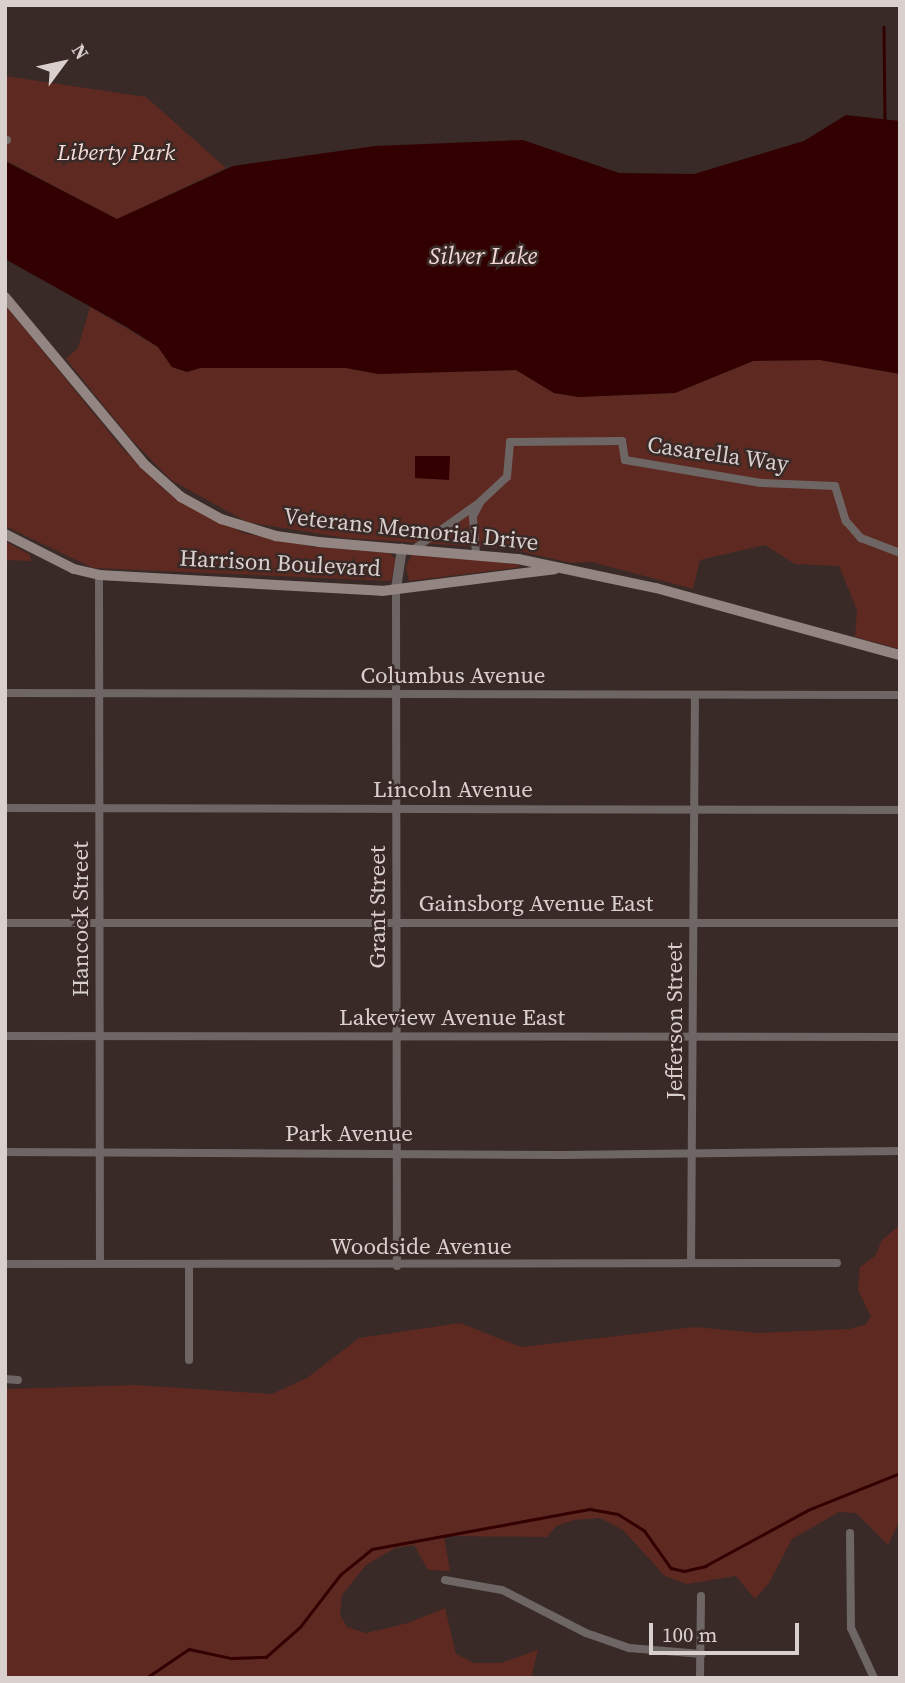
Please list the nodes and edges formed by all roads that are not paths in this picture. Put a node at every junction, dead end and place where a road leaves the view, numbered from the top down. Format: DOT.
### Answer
graph roads {
  1 [pos="5,297"];
  2 [pos="481,501"];
  3 [pos="5,534"];
  4 [pos="408,548"];
  5 [pos="476,553"];
  6 [pos="900,553"];
  7 [pos="561,568"];
  8 [pos="99,575"];
  9 [pos="396,589"];
  10 [pos="900,655"];
  11 [pos="99,692"];
  12 [pos="5,693"];
  13 [pos="396,695"];
  14 [pos="695,695"];
  15 [pos="900,695"];
  16 [pos="5,808"];
  17 [pos="99,808"];
  18 [pos="396,808"];
  19 [pos="693,810"];
  20 [pos="900,810"];
  21 [pos="5,923"];
  22 [pos="99,923"];
  23 [pos="396,923"];
  24 [pos="693,923"];
  25 [pos="900,923"];
  26 [pos="694,1034"];
  27 [pos="5,1036"];
  28 [pos="99,1037"];
  29 [pos="900,1037"];
  30 [pos="397,1038"];
  31 [pos="900,1151"];
  32 [pos="5,1152"];
  33 [pos="99,1152"];
  34 [pos="397,1152"];
  35 [pos="692,1153"];
  36 [pos="100,1263"];
  37 [pos="691,1263"];
  38 [pos="837,1263"];
  39 [pos="5,1264"];
  40 [pos="189,1265"];
  41 [pos="397,1266"];
  42 [pos="188,1360"];
  43 [pos="5,1379"];
  44 [pos="18,1380"];
  45 [pos="850,1533"];
  46 [pos="445,1580"];
  47 [pos="701,1596"];
  48 [pos="702,1654"];
  49 [pos="700,1678"];
  50 [pos="874,1678"];
  1 -- 4 [label="main road, Veterans Memorial Drive"];
  2 -- 4 [label="street"];
  2 -- 5 [label="street"];
  2 -- 6 [label="street, Casarella Way"];
  3 -- 8 [label="main road, Harrison Boulevard"];
  4 -- 5 [label="main road, Veterans Memorial Drive"];
  4 -- 9 [label="street, Grant Street"];
  5 -- 7 [label="main road, Veterans Memorial Drive"];
  7 -- 9 [label="main road, Harrison Boulevard"];
  7 -- 10 [label="main road, Veterans Memorial Drive"];
  8 -- 9 [label="main road, Harrison Boulevard"];
  8 -- 11 [label="street, Hancock Street"];
  9 -- 13 [label="street, Grant Street"];
  11 -- 12 [label="street, Columbus Avenue"];
  11 -- 13 [label="street, Columbus Avenue"];
  11 -- 17 [label="street, Hancock Street"];
  13 -- 14 [label="street, Columbus Avenue"];
  13 -- 18 [label="street, Grant Street"];
  14 -- 15 [label="street, Columbus Avenue"];
  14 -- 19 [label="street, Jefferson Street"];
  16 -- 17 [label="street, Lincoln Avenue"];
  17 -- 18 [label="street, Lincoln Avenue"];
  17 -- 22 [label="street, Hancock Street"];
  18 -- 19 [label="street, Lincoln Avenue"];
  18 -- 23 [label="street, Grant Street"];
  19 -- 20 [label="street, Lincoln Avenue"];
  19 -- 24 [label="street, Jefferson Street"];
  21 -- 22 [label="street, Gainsborg Avenue East"];
  22 -- 23 [label="street, Gainsborg Avenue East"];
  22 -- 28 [label="street, Hancock Street"];
  23 -- 24 [label="street, Gainsborg Avenue East"];
  23 -- 30 [label="street, Grant Street"];
  24 -- 25 [label="street, Gainsborg Avenue East"];
  24 -- 26 [label="street, Jefferson Street"];
  26 -- 29 [label="street, Lakeview Avenue East"];
  26 -- 30 [label="street, Lakeview Avenue East"];
  26 -- 35 [label="street, Jefferson Street"];
  27 -- 28 [label="street, Lakeview Avenue East"];
  28 -- 30 [label="street, Lakeview Avenue East"];
  28 -- 33 [label="street, Hancock Street"];
  30 -- 34 [label="street, Grant Street"];
  31 -- 35 [label="street, Park Avenue"];
  32 -- 33 [label="street, Park Avenue"];
  33 -- 34 [label="street, Park Avenue"];
  33 -- 36 [label="street, Hancock Street"];
  34 -- 35 [label="street, Park Avenue"];
  34 -- 41 [label="street, Grant Street"];
  35 -- 37 [label="street, Jefferson Street"];
  36 -- 39 [label="street, Woodside Avenue"];
  36 -- 40 [label="street, Woodside Avenue"];
  37 -- 38 [label="street, Woodside Avenue"];
  37 -- 41 [label="street, Woodside Avenue"];
  40 -- 41 [label="street, Woodside Avenue"];
  40 -- 42 [label="street"];
  43 -- 44 [label="street"];
  45 -- 50 [label="street"];
  46 -- 48 [label="street"];
  47 -- 48 [label="street"];
  48 -- 49 [label="street"];
}
